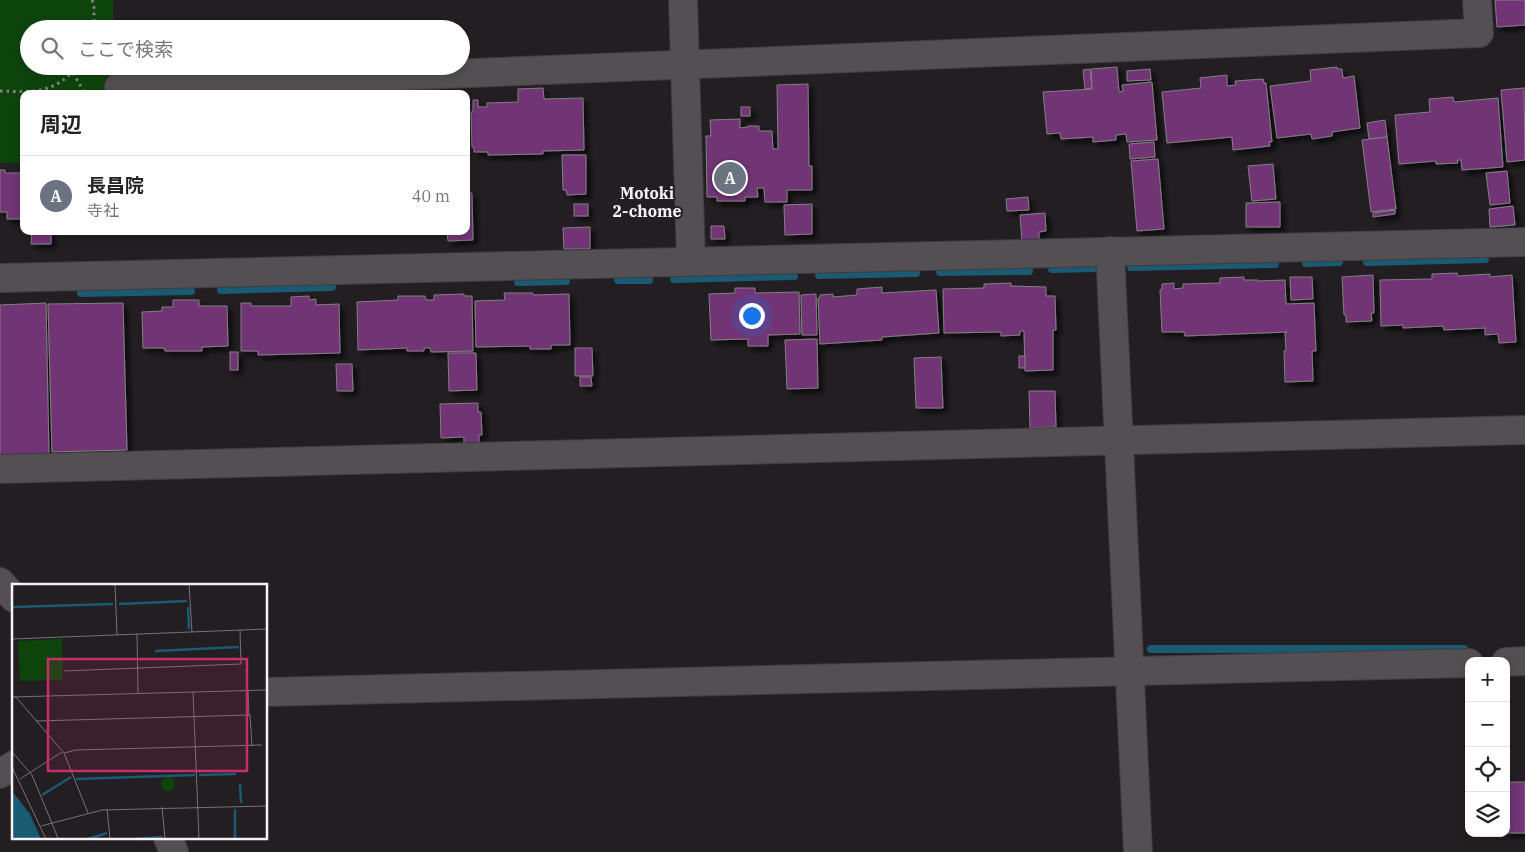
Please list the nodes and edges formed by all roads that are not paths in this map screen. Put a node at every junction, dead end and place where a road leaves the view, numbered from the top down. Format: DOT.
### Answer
graph roads {
  1 [pos="684,0"];
  2 [pos="1477,0"];
  3 [pos="685,65"];
  4 [pos="470,73"];
  5 [pos="428,75"];
  6 [pos="119,87"];
  7 [pos="1525,242"];
  8 [pos="1110,251"];
  9 [pos="691,262"];
  10 [pos="0,278"];
  11 [pos="1525,430"];
  12 [pos="1119,441"];
  13 [pos="0,468"];
  14 [pos="0,582"];
  15 [pos="12,596"];
  16 [pos="1525,661"];
  17 [pos="1510,662"];
  18 [pos="1465,663"];
  19 [pos="1130,671"];
  20 [pos="268,692"];
  21 [pos="12,766"];
  22 [pos="0,774"];
  23 [pos="169,840"];
  24 [pos="174,852"];
  25 [pos="1138,852"];
  1 -- 3 [label="street"];
  2 -- 3 [label="street"];
  3 -- 4 [label="street"];
  3 -- 9 [label="street"];
  5 -- 6 [label="street"];
  7 -- 8 [label="street"];
  8 -- 9 [label="street"];
  8 -- 12 [label="street"];
  9 -- 10 [label="street"];
  11 -- 12 [label="street"];
  12 -- 13 [label="street"];
  12 -- 19 [label="street"];
  14 -- 15 [label="street"];
  16 -- 17 [label="street"];
  18 -- 19 [label="street"];
  19 -- 20 [label="street"];
  19 -- 25 [label="street"];
  21 -- 22 [label="street"];
  23 -- 24 [label="street"];
}
